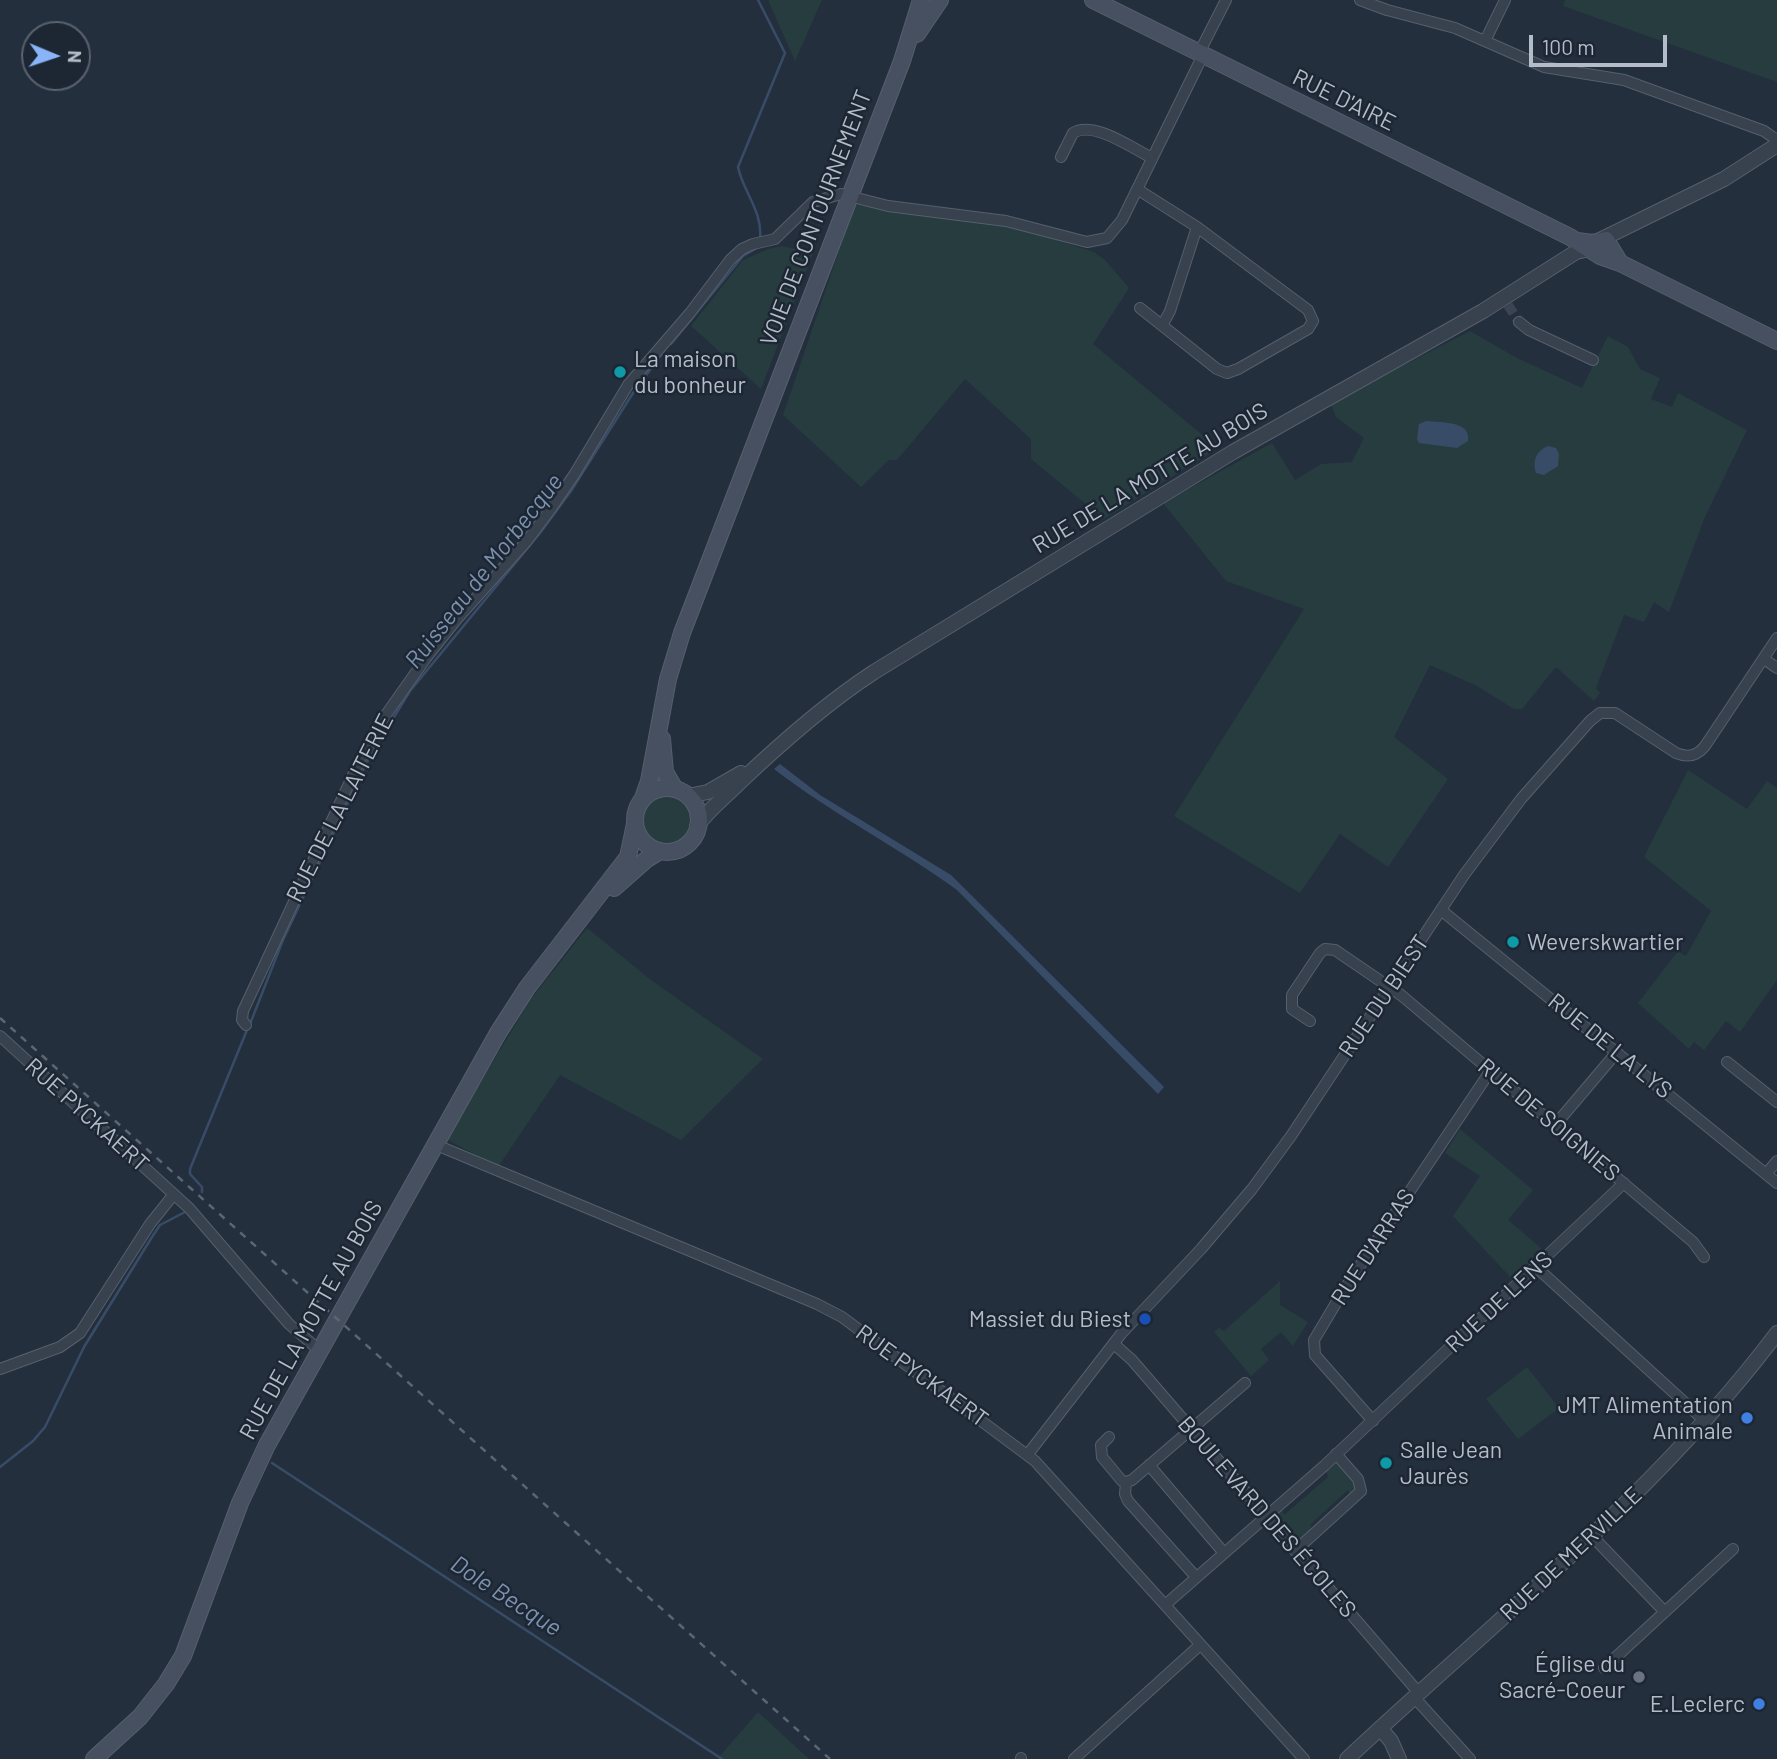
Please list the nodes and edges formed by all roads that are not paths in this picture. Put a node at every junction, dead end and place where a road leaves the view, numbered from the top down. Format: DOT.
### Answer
graph roads {
  1 [pos="921,0"];
  2 [pos="940,0"];
  3 [pos="1093,0"];
  4 [pos="1226,0"];
  5 [pos="1360,0"];
  6 [pos="1506,0"];
  7 [pos="1388,5"];
  8 [pos="1485,41"];
  9 [pos="1201,54"];
  10 [pos="902,61"];
  11 [pos="1777,140"];
  12 [pos="1777,145"];
  13 [pos="1061,157"];
  14 [pos="1152,158"];
  15 [pos="1137,189"];
  16 [pos="850,195"];
  17 [pos="1197,227"];
  18 [pos="1595,248"];
  19 [pos="1140,308"];
  20 [pos="1519,322"];
  21 [pos="1163,324"];
  22 [pos="1777,341"];
  23 [pos="1593,360"];
  24 [pos="1777,638"];
  25 [pos="1764,659"];
  26 [pos="1777,668"];
  27 [pos="662,709"];
  28 [pos="760,762"];
  29 [pos="682,793"];
  30 [pos="643,798"];
  31 [pos="635,824"];
  32 [pos="698,826"];
  33 [pos="660,851"];
  34 [pos="589,910"];
  35 [pos="1441,910"];
  36 [pos="1390,986"];
  37 [pos="1310,1021"];
  38 [pos="246,1025"];
  39 [pos="0,1036"];
  40 [pos="1617,1052"];
  41 [pos="1727,1062"];
  42 [pos="1491,1070"];
  43 [pos="1777,1102"];
  44 [pos="1556,1124"];
  45 [pos="434,1144"];
  46 [pos="1777,1161"];
  47 [pos="1766,1174"];
  48 [pos="1624,1183"];
  49 [pos="1777,1183"];
  50 [pos="174,1194"];
  51 [pos="1704,1257"];
  52 [pos="1536,1267"];
  53 [pos="1775,1338"];
  54 [pos="1114,1344"];
  55 [pos="319,1350"];
  56 [pos="0,1369"];
  57 [pos="1244,1383"];
  58 [pos="1373,1420"];
  59 [pos="1706,1422"];
  60 [pos="1191,1429"];
  61 [pos="1109,1437"];
  62 [pos="1028,1454"];
  63 [pos="1336,1454"];
  64 [pos="1149,1465"];
  65 [pos="1126,1482"];
  66 [pos="1266,1517"];
  67 [pos="1592,1536"];
  68 [pos="1733,1549"];
  69 [pos="1295,1551"];
  70 [pos="1224,1553"];
  71 [pos="1196,1577"];
  72 [pos="1165,1605"];
  73 [pos="1665,1612"];
  74 [pos="1200,1645"];
  75 [pos="1604,1668"];
  76 [pos="1416,1695"];
  77 [pos="1380,1728"];
  78 [pos="94,1759"];
  79 [pos="1074,1759"];
  80 [pos="1304,1759"];
  81 [pos="1348,1759"];
  82 [pos="1399,1759"];
  83 [pos="1470,1759"];
  1 -- 10 [label="main road, VOIE DE CONTOURNEMENT"];
  2 -- 10 [label="main road, VOIE DE CONTOURNEMENT"];
  3 -- 9 [label="main road, RUE D'AIRE"];
  4 -- 9 [label="street, RUE DE LA LAITERIE"];
  5 -- 7 [label="street"];
  6 -- 8 [label="street"];
  7 -- 8 [label="street"];
  8 -- 11 [label="street"];
  9 -- 14 [label="street, RUE DE LA LAITERIE"];
  9 -- 18 [label="main road, RUE D'AIRE"];
  10 -- 16 [label="main road, VOIE DE CONTOURNEMENT"];
  12 -- 18 [label="street"];
  13 -- 14 [label="street"];
  14 -- 15 [label="street, RUE DE LA LAITERIE"];
  15 -- 16 [label="street, RUE DE LA LAITERIE"];
  15 -- 17 [label="street"];
  16 -- 27 [label="main road, VOIE DE CONTOURNEMENT"];
  16 -- 38 [label="street, RUE DE LA LAITERIE"];
  17 -- 21 [label="street"];
  17 -- 21 [label="street"];
  18 -- 22 [label="main road, RUE D'AIRE"];
  18 -- 28 [label="street, RUE DE LA MOTTE AU BOIS"];
  19 -- 21 [label="street"];
  20 -- 23 [label="street"];
  24 -- 25 [label="street"];
  25 -- 26 [label="street"];
  25 -- 35 [label="street, RUE DU BIEST"];
  27 -- 29 [label="main road"];
  27 -- 30 [label="main road"];
  28 -- 29 [label="street, RUE DE LA MOTTE AU BOIS"];
  28 -- 32 [label="street, RUE DE LA MOTTE AU BOIS"];
  29 -- 30 [label="main road"];
  29 -- 32 [label="main road"];
  30 -- 31 [label="main road"];
  31 -- 33 [label="main road"];
  31 -- 34 [label="main road, RUE DE LA MOTTE AU BOIS"];
  32 -- 33 [label="main road"];
  33 -- 34 [label="main road, RUE DE LA MOTTE AU BOIS"];
  34 -- 45 [label="main road, RUE DE LA MOTTE AU BOIS"];
  35 -- 36 [label="street, RUE DU BIEST"];
  35 -- 40 [label="street, RUE DE LA LYS"];
  36 -- 37 [label="street, RUE DE SOIGNIES"];
  36 -- 42 [label="street, RUE DE SOIGNIES"];
  36 -- 54 [label="street, RUE DU BIEST"];
  39 -- 50 [label="street, RUE PYCKAERT"];
  40 -- 44 [label="street"];
  40 -- 47 [label="street, RUE DE LA LYS"];
  41 -- 43 [label="street"];
  42 -- 44 [label="street, RUE DE SOIGNIES"];
  42 -- 58 [label="street, RUE D'ARRAS"];
  44 -- 48 [label="street, RUE DE SOIGNIES"];
  45 -- 55 [label="main road, RUE DE LA MOTTE AU BOIS"];
  45 -- 62 [label="street, RUE PYCKAERT"];
  46 -- 47 [label="street"];
  47 -- 49 [label="street, RUE DE LA LYS"];
  48 -- 51 [label="street, RUE DE SOIGNIES"];
  48 -- 52 [label="street, RUE DE LENS"];
  50 -- 55 [label="street, RUE PYCKAERT"];
  50 -- 56 [label="street"];
  52 -- 58 [label="street, RUE DE LENS"];
  52 -- 59 [label="street"];
  53 -- 59 [label="street, RUE DE MERVILLE"];
  54 -- 60 [label="street, BOULEVARD DES ÉCOLES"];
  54 -- 62 [label="street, RUE DU BIEST"];
  55 -- 78 [label="main road, RUE DE LA MOTTE AU BOIS"];
  57 -- 60 [label="street"];
  58 -- 63 [label="street, RUE DE LENS"];
  59 -- 67 [label="street, RUE DE MERVILLE"];
  60 -- 64 [label="street"];
  60 -- 66 [label="street, BOULEVARD DES ÉCOLES"];
  61 -- 65 [label="street"];
  62 -- 72 [label="street, RUE PYCKAERT"];
  63 -- 66 [label="street, RUE DE LENS"];
  63 -- 69 [label="street"];
  64 -- 65 [label="street"];
  64 -- 70 [label="street"];
  65 -- 71 [label="street"];
  66 -- 69 [label="street, BOULEVARD DES ÉCOLES"];
  66 -- 70 [label="street, RUE DE LENS"];
  67 -- 73 [label="street"];
  67 -- 76 [label="street, RUE DE MERVILLE"];
  68 -- 73 [label="street"];
  69 -- 76 [label="street, BOULEVARD DES ÉCOLES"];
  70 -- 71 [label="street, RUE DE LENS"];
  71 -- 72 [label="street, RUE DE LENS"];
  72 -- 74 [label="street, RUE PYCKAERT"];
  73 -- 75 [label="street"];
  74 -- 79 [label="street"];
  74 -- 80 [label="street, RUE PYCKAERT"];
  76 -- 77 [label="street, RUE DE MERVILLE"];
  76 -- 83 [label="street, BOULEVARD DES ÉCOLES"];
  77 -- 81 [label="street, RUE DE MERVILLE"];
  77 -- 82 [label="street"];
}
